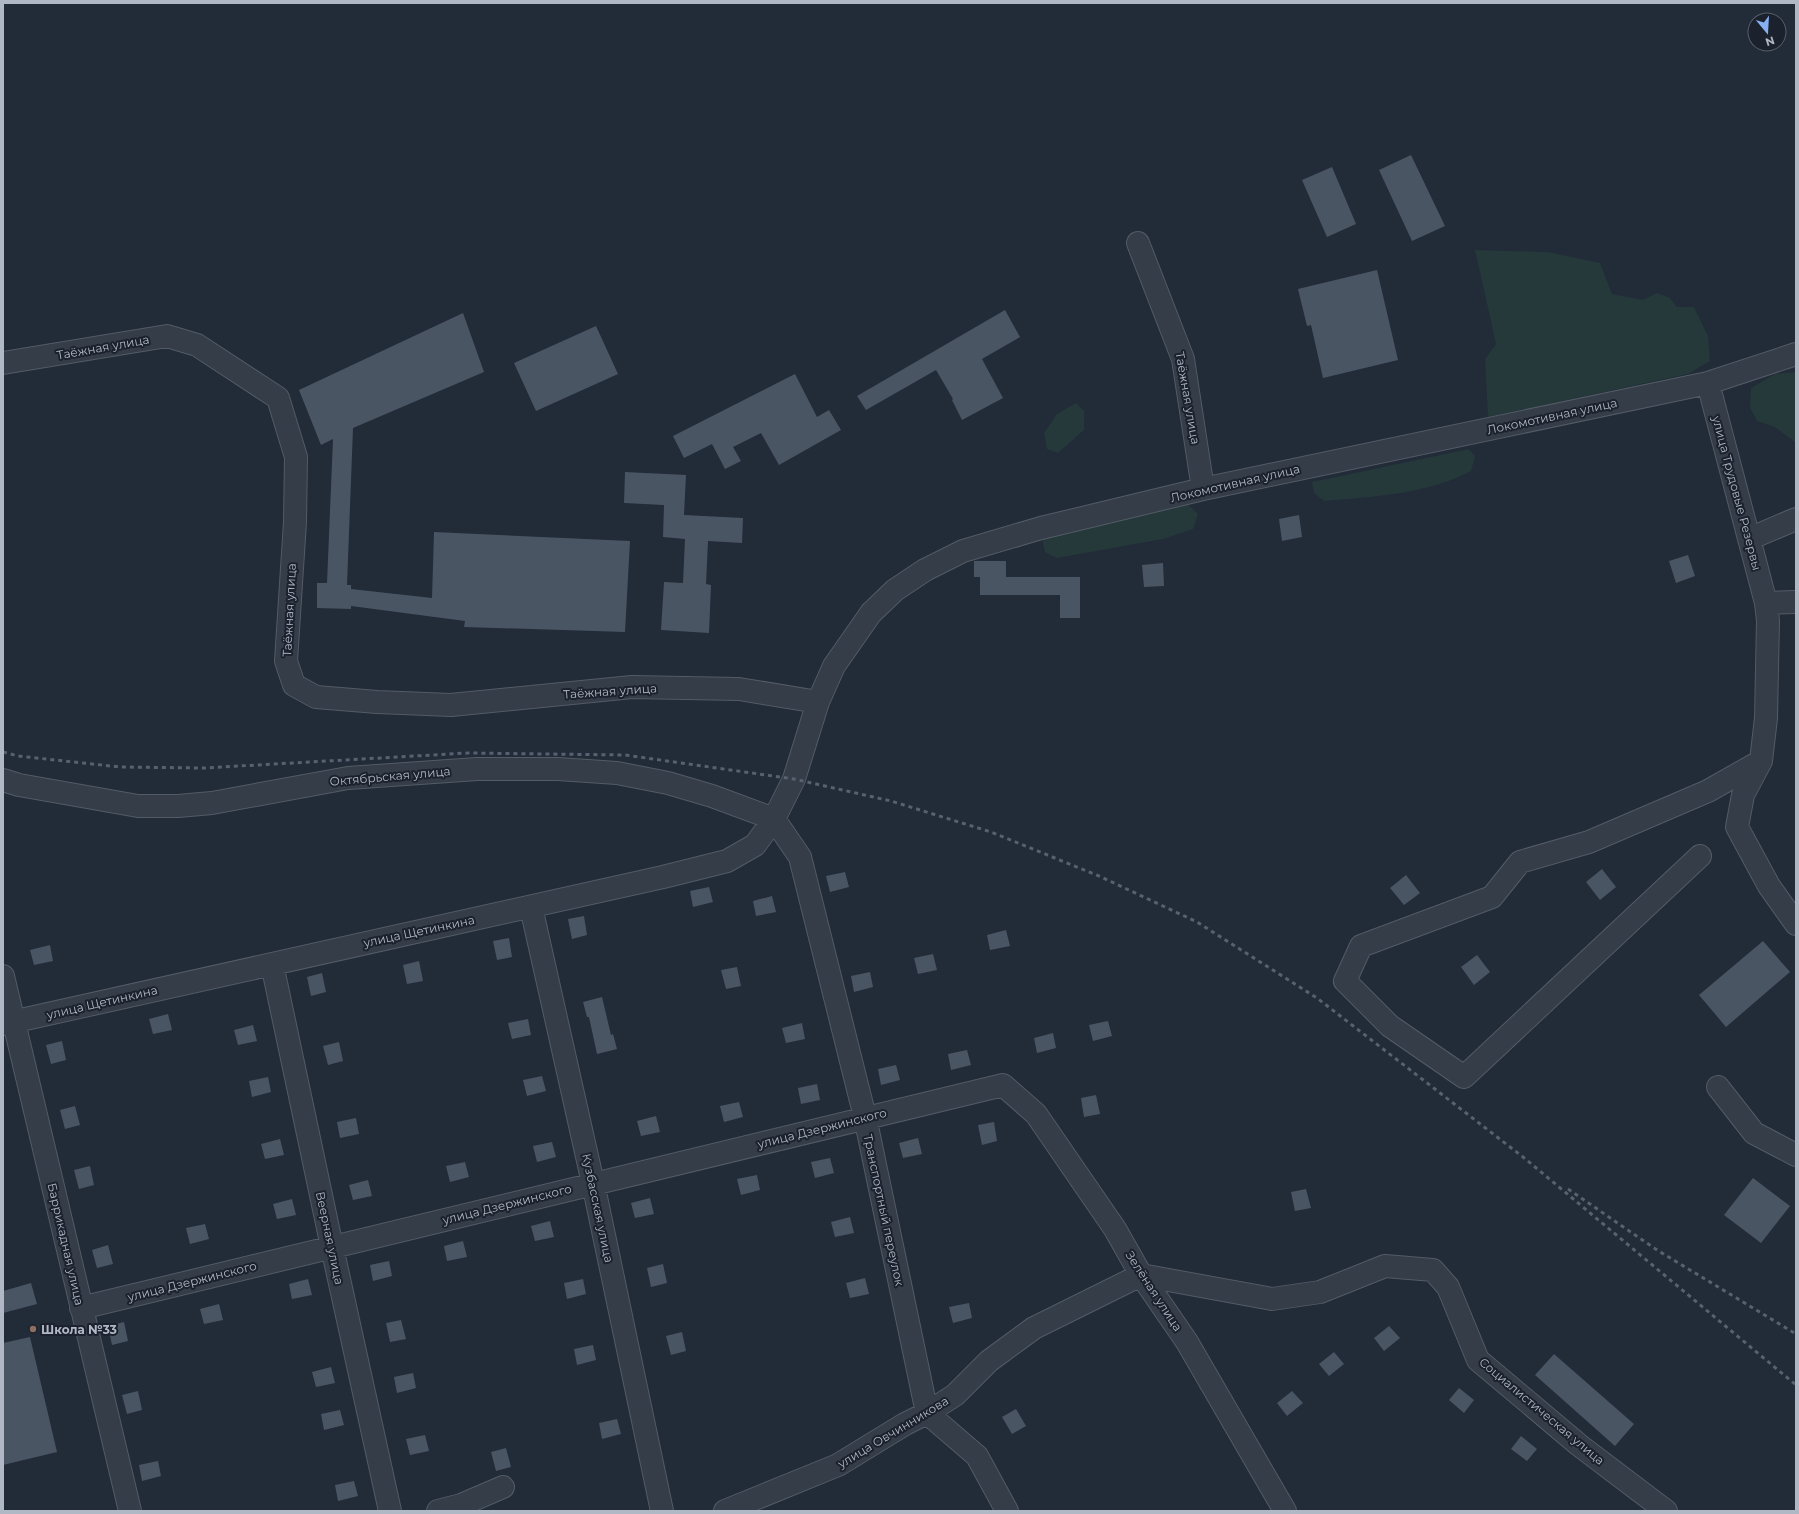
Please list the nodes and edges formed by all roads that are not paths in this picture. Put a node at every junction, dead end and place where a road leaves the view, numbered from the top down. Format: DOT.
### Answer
graph roads {
  1 [pos="1138,243"];
  2 [pos="1796,354"];
  3 [pos="3,363"];
  4 [pos="1708,383"];
  5 [pos="1203,489"];
  6 [pos="1796,519"];
  7 [pos="1749,539"];
  8 [pos="1796,602"];
  9 [pos="1766,603"];
  10 [pos="818,702"];
  11 [pos="1761,761"];
  12 [pos="794,779"];
  13 [pos="3,780"];
  14 [pos="774,819"];
  15 [pos="1700,856"];
  16 [pos="531,907"];
  17 [pos="1796,924"];
  18 [pos="272,964"];
  19 [pos="3,976"];
  20 [pos="9,1023"];
  21 [pos="1003,1085"];
  22 [pos="1718,1087"];
  23 [pos="865,1117"];
  24 [pos="1796,1155"];
  25 [pos="593,1183"];
  26 [pos="332,1247"];
  27 [pos="1142,1275"];
  28 [pos="81,1308"];
  29 [pos="927,1414"];
  30 [pos="503,1487"];
  31 [pos="130,1511"];
  32 [pos="390,1511"];
  33 [pos="438,1511"];
  34 [pos="662,1511"];
  35 [pos="724,1511"];
  36 [pos="1007,1511"];
  37 [pos="1285,1511"];
  38 [pos="1666,1511"];
  1 -- 5 [label="street, Таёжная улица"];
  2 -- 4 [label="street, Локомотивная улица"];
  3 -- 10 [label="street, Таёжная улица"];
  4 -- 5 [label="street, Локомотивная улица"];
  4 -- 7 [label="street, улица Трудовые Резервы"];
  5 -- 10 [label="street, Локомотивная улица"];
  6 -- 7 [label="street"];
  7 -- 9 [label="street, улица Трудовые Резервы"];
  8 -- 9 [label="street"];
  9 -- 11 [label="street, улица Трудовые Резервы"];
  10 -- 12 [label="street, Локомотивная улица"];
  11 -- 15 [label="street"];
  11 -- 17 [label="street, улица Трудовые Резервы"];
  12 -- 14 [label="street, улица Щетинкина"];
  13 -- 14 [label="street, Октябрьская улица"];
  14 -- 16 [label="street, улица Щетинкина"];
  14 -- 23 [label="street, Транспортный переулок"];
  16 -- 18 [label="street, улица Щетинкина"];
  16 -- 25 [label="street, Кузбасская улица"];
  18 -- 20 [label="street, улица Щетинкина"];
  18 -- 26 [label="street, Веерная улица"];
  19 -- 20 [label="street, Баррикадная улица"];
  20 -- 28 [label="street, Баррикадная улица"];
  21 -- 23 [label="street, улица Дзержинского"];
  21 -- 27 [label="street, Зелёная улица"];
  22 -- 24 [label="street"];
  23 -- 25 [label="street, улица Дзержинского"];
  23 -- 29 [label="street, Транспортный переулок"];
  25 -- 26 [label="street, улица Дзержинского"];
  25 -- 34 [label="street, Кузбасская улица"];
  26 -- 28 [label="street, улица Дзержинского"];
  26 -- 32 [label="street, Веерная улица"];
  27 -- 29 [label="street, улица Овчинникова"];
  27 -- 37 [label="street, Зелёная улица"];
  27 -- 38 [label="street, Социалистическая улица"];
  28 -- 31 [label="street, Баррикадная улица"];
  29 -- 35 [label="street, улица Овчинникова"];
  29 -- 36 [label="street"];
  30 -- 33 [label="street"];
}
